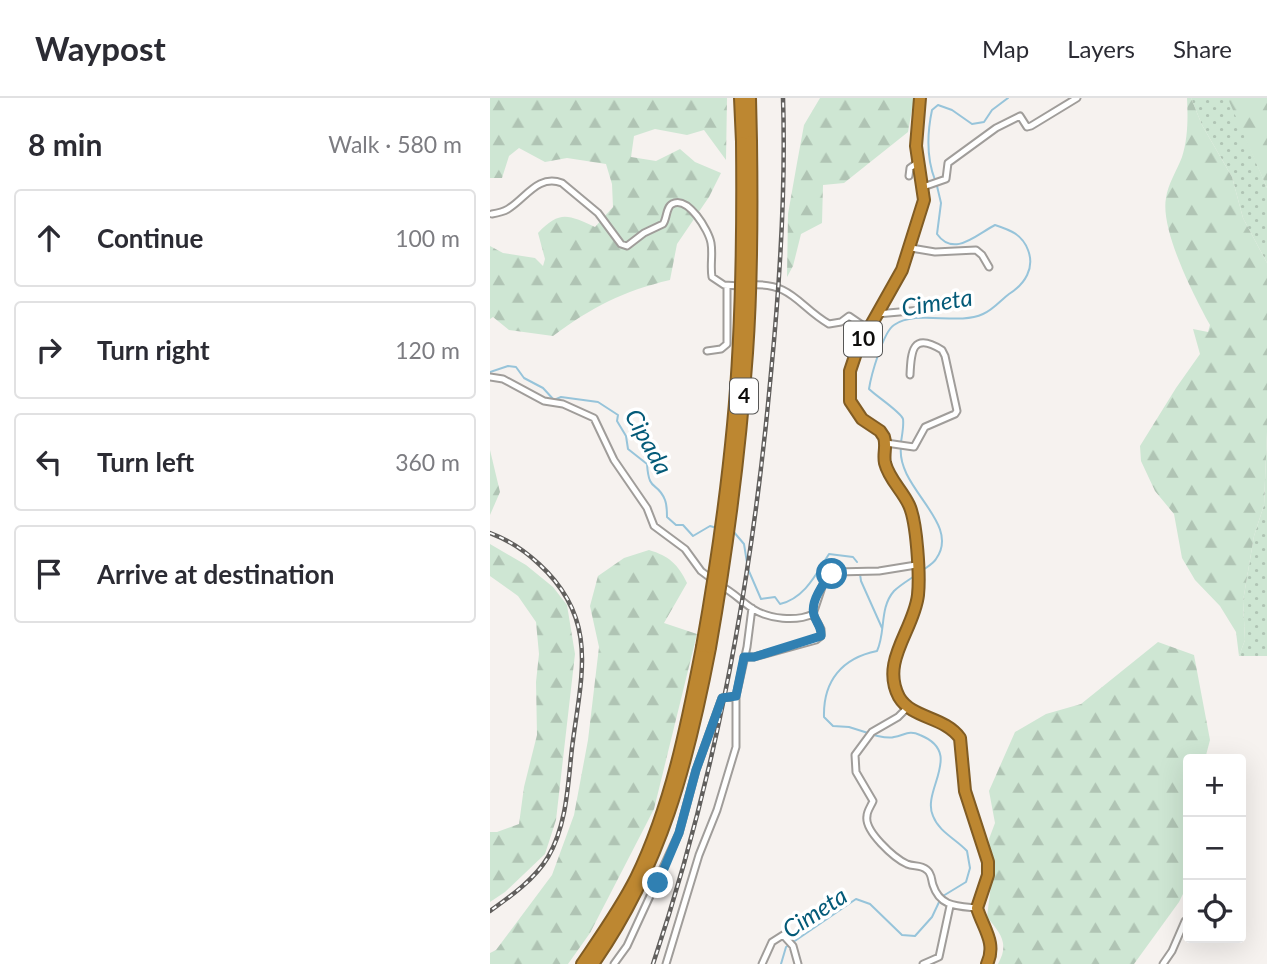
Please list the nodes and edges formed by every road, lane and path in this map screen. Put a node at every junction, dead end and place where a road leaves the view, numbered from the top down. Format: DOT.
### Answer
graph roads {
  1 [pos="740,98"];
  2 [pos="750,98"];
  3 [pos="920,98"];
  4 [pos="1077,98"];
  5 [pos="747,142"];
  6 [pos="917,163"];
  7 [pos="909,176"];
  8 [pos="932,185"];
  9 [pos="492,214"];
  10 [pos="911,248"];
  11 [pos="989,267"];
  12 [pos="727,286"];
  13 [pos="933,309"];
  14 [pos="877,314"];
  15 [pos="868,329"];
  16 [pos="707,351"];
  17 [pos="910,375"];
  18 [pos="490,377"];
  19 [pos="890,444"];
  20 [pos="917,567"];
  21 [pos="752,608"];
  22 [pos="813,614"];
  23 [pos="706,648"];
  24 [pos="744,657"];
  25 [pos="736,696"];
  26 [pos="908,707"];
  27 [pos="950,906"];
  28 [pos="976,908"];
  29 [pos="1183,926"];
  30 [pos="582,964"];
  31 [pos="593,964"];
  32 [pos="614,964"];
  33 [pos="666,964"];
  34 [pos="762,964"];
  35 [pos="798,964"];
  36 [pos="923,964"];
  37 [pos="987,964"];
  38 [pos="1163,964"];
  1 -- 5 [label="highway, 4"];
  2 -- 5 [label="highway, 4"];
  3 -- 6 [label="highway, 10"];
  4 -- 8 [label="street"];
  5 -- 23 [label="highway, 4, bridge"];
  6 -- 7 [label="street"];
  6 -- 8 [label="highway, 10"];
  8 -- 10 [label="highway, 10"];
  9 -- 12 [label="street"];
  10 -- 11 [label="street"];
  10 -- 14 [label="highway, 10"];
  12 -- 15 [label="street"];
  12 -- 16 [label="street"];
  13 -- 14 [label="street"];
  14 -- 15 [label="highway, 10"];
  15 -- 19 [label="highway, 10"];
  17 -- 19 [label="street"];
  18 -- 21 [label="street"];
  19 -- 20 [label="highway"];
  20 -- 22 [label="street"];
  20 -- 26 [label="highway"];
  21 -- 22 [label="street"];
  21 -- 24 [label="street"];
  22 -- 24 [label="street"];
  23 -- 30 [label="highway, 4"];
  23 -- 31 [label="highway, 4"];
  24 -- 25 [label="street"];
  25 -- 32 [label="street"];
  25 -- 33 [label="street"];
  26 -- 27 [label="street"];
  26 -- 28 [label="highway"];
  27 -- 28 [label="street"];
  27 -- 36 [label="street"];
  28 -- 37 [label="highway"];
  29 -- 38 [label="street"];
  34 -- 35 [label="street"];
}
